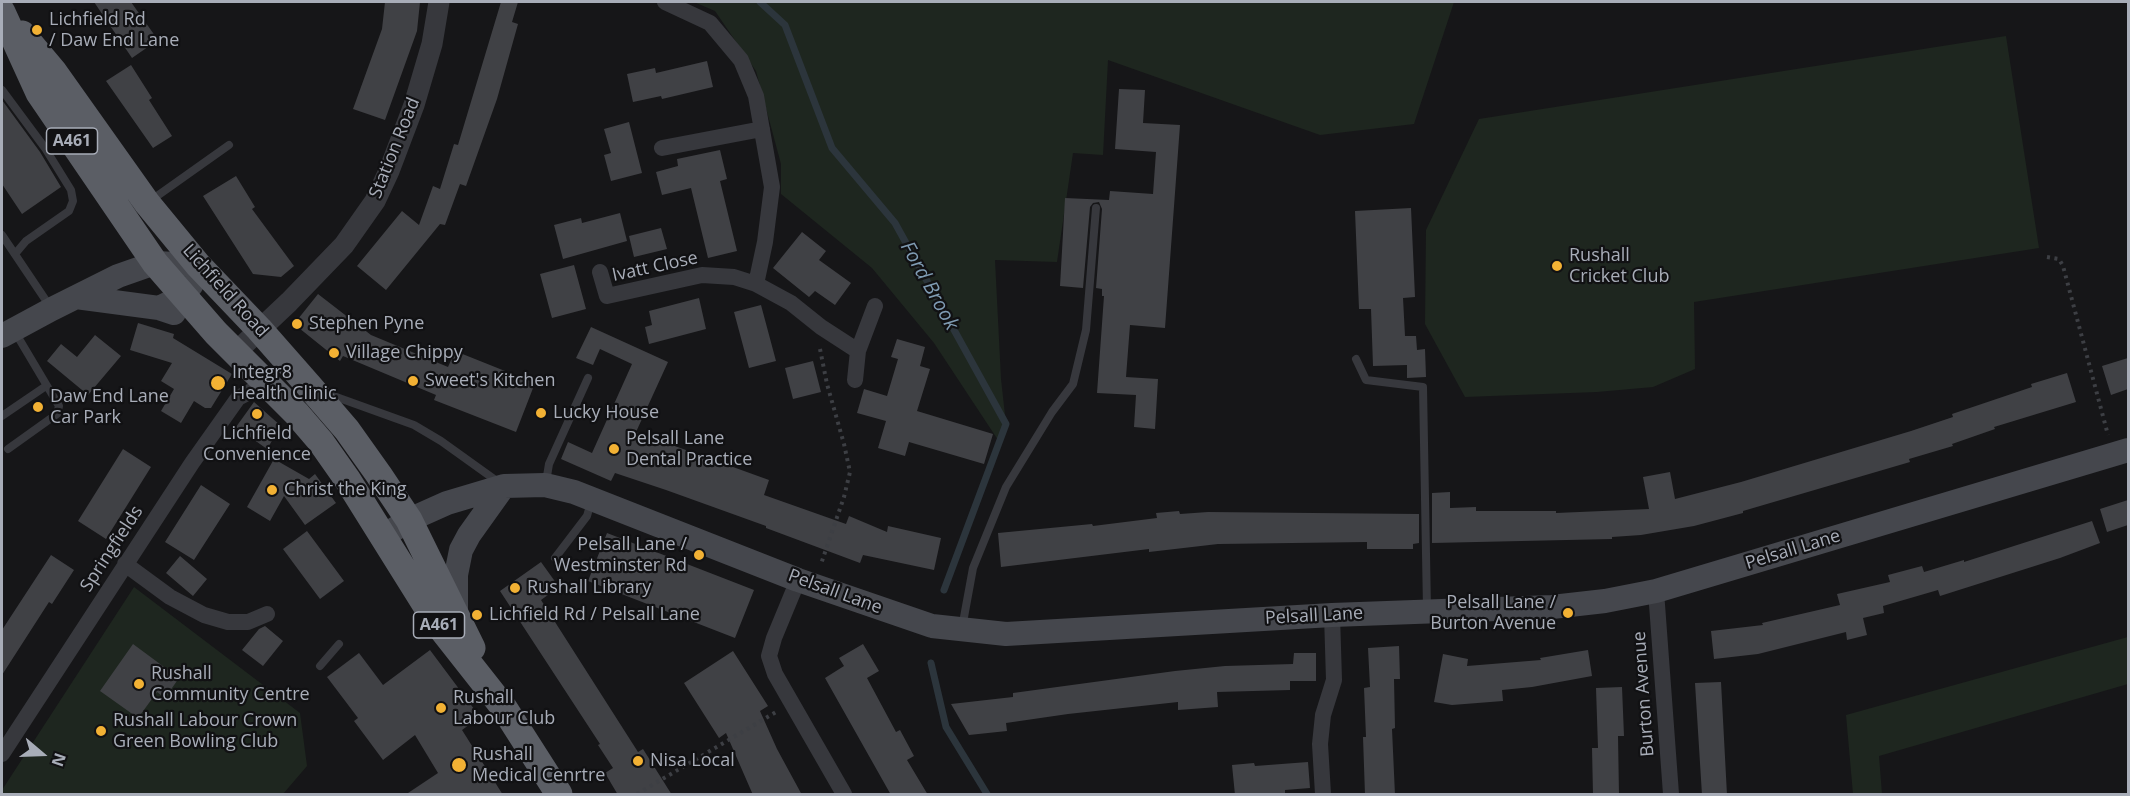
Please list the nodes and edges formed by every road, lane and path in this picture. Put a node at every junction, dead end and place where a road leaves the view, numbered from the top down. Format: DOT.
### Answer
graph roads {
  1 [pos="439,2"];
  2 [pos="665,2"];
  3 [pos="2,11"];
  4 [pos="2,90"];
  5 [pos="762,129"];
  6 [pos="229,145"];
  7 [pos="662,148"];
  8 [pos="147,203"];
  9 [pos="1096,208"];
  10 [pos="2,235"];
  11 [pos="15,254"];
  12 [pos="2047,256"];
  13 [pos="155,263"];
  14 [pos="198,265"];
  15 [pos="600,272"];
  16 [pos="756,284"];
  17 [pos="183,296"];
  18 [pos="76,297"];
  19 [pos="875,306"];
  20 [pos="159,308"];
  21 [pos="52,309"];
  22 [pos="821,327"];
  23 [pos="259,329"];
  24 [pos="7,333"];
  25 [pos="216,333"];
  26 [pos="858,351"];
  27 [pos="236,352"];
  28 [pos="1356,359"];
  29 [pos="588,378"];
  30 [pos="855,380"];
  31 [pos="46,386"];
  32 [pos="310,387"];
  33 [pos="273,390"];
  34 [pos="2,416"];
  35 [pos="8,449"];
  36 [pos="2121,452"];
  37 [pos="545,485"];
  38 [pos="504,486"];
  39 [pos="592,498"];
  40 [pos="409,520"];
  41 [pos="382,537"];
  42 [pos="555,558"];
  43 [pos="125,564"];
  44 [pos="798,580"];
  45 [pos="1656,591"];
  46 [pos="1427,611"];
  47 [pos="267,614"];
  48 [pos="1332,615"];
  49 [pos="438,625"];
  50 [pos="962,630"];
  51 [pos="339,644"];
  52 [pos="320,666"];
  53 [pos="792,702"];
  54 [pos="2,754"];
  55 [pos="559,795"];
  56 [pos="637,795"];
  57 [pos="844,795"];
  58 [pos="1323,795"];
  59 [pos="1671,795"];
  1 -- 23 [label="street, Station Road"];
  2 -- 5 [label="street"];
  3 -- 8 [label="highway, Lichfield Road"];
  3 -- 13 [label="highway, Lichfield Road / A461"];
  4 -- 11 [label="lane"];
  5 -- 7 [label="street"];
  5 -- 16 [label="street"];
  6 -- 8 [label="lane"];
  8 -- 14 [label="highway, Lichfield Road"];
  9 -- 50 [label="lane"];
  10 -- 11 [label="lane"];
  11 -- 21 [label="lane"];
  12 -- 36 [label="path"];
  13 -- 14 [label="main road"];
  13 -- 17 [label="highway, Lichfield Road / A461"];
  13 -- 18 [label="main road"];
  14 -- 17 [label="main road"];
  14 -- 23 [label="highway, Lichfield Road"];
  15 -- 16 [label="street, Ivatt Close"];
  16 -- 22 [label="street, Ivatt Close"];
  17 -- 20 [label="main road"];
  17 -- 25 [label="highway, Lichfield Road / A461"];
  18 -- 20 [label="main road"];
  18 -- 21 [label="main road"];
  19 -- 26 [label="street"];
  20 -- 25 [label="main road"];
  21 -- 24 [label="main road"];
  22 -- 26 [label="street, Ivatt Close"];
  22 -- 44 [label="path"];
  23 -- 27 [label="street, Station Road"];
  23 -- 32 [label="highway, Lichfield Road"];
  24 -- 31 [label="lane"];
  25 -- 27 [label="highway, Lichfield Road / A461"];
  26 -- 30 [label="street"];
  27 -- 33 [label="highway, Lichfield Road / A461"];
  28 -- 46 [label="lane"];
  29 -- 37 [label="lane"];
  31 -- 34 [label="lane"];
  31 -- 35 [label="lane"];
  32 -- 38 [label="lane"];
  32 -- 40 [label="highway, Lichfield Road"];
  33 -- 41 [label="highway, Lichfield Road / A461"];
  33 -- 43 [label="street, Springfields"];
  36 -- 45 [label="main road, Pelsall Lane"];
  37 -- 38 [label="main road, Pelsall Lane"];
  37 -- 39 [label="main road, Pelsall Lane"];
  38 -- 40 [label="main road, Pelsall Lane"];
  38 -- 49 [label="main road"];
  39 -- 42 [label="lane"];
  39 -- 44 [label="main road, Pelsall Lane"];
  40 -- 41 [label="main road, Pelsall Lane"];
  40 -- 49 [label="highway, Lichfield Road"];
  41 -- 49 [label="highway, Lichfield Road / A461"];
  43 -- 47 [label="street"];
  43 -- 54 [label="street, Springfields"];
  44 -- 50 [label="main road, Pelsall Lane"];
  44 -- 53 [label="street"];
  45 -- 46 [label="main road, Pelsall Lane"];
  45 -- 59 [label="street, Burton Avenue"];
  46 -- 48 [label="main road, Pelsall Lane"];
  48 -- 50 [label="main road, Pelsall Lane"];
  48 -- 58 [label="street"];
  49 -- 55 [label="highway, Lichfield Road / A461"];
  51 -- 52 [label="lane"];
  53 -- 56 [label="path"];
  53 -- 57 [label="street"];
}
